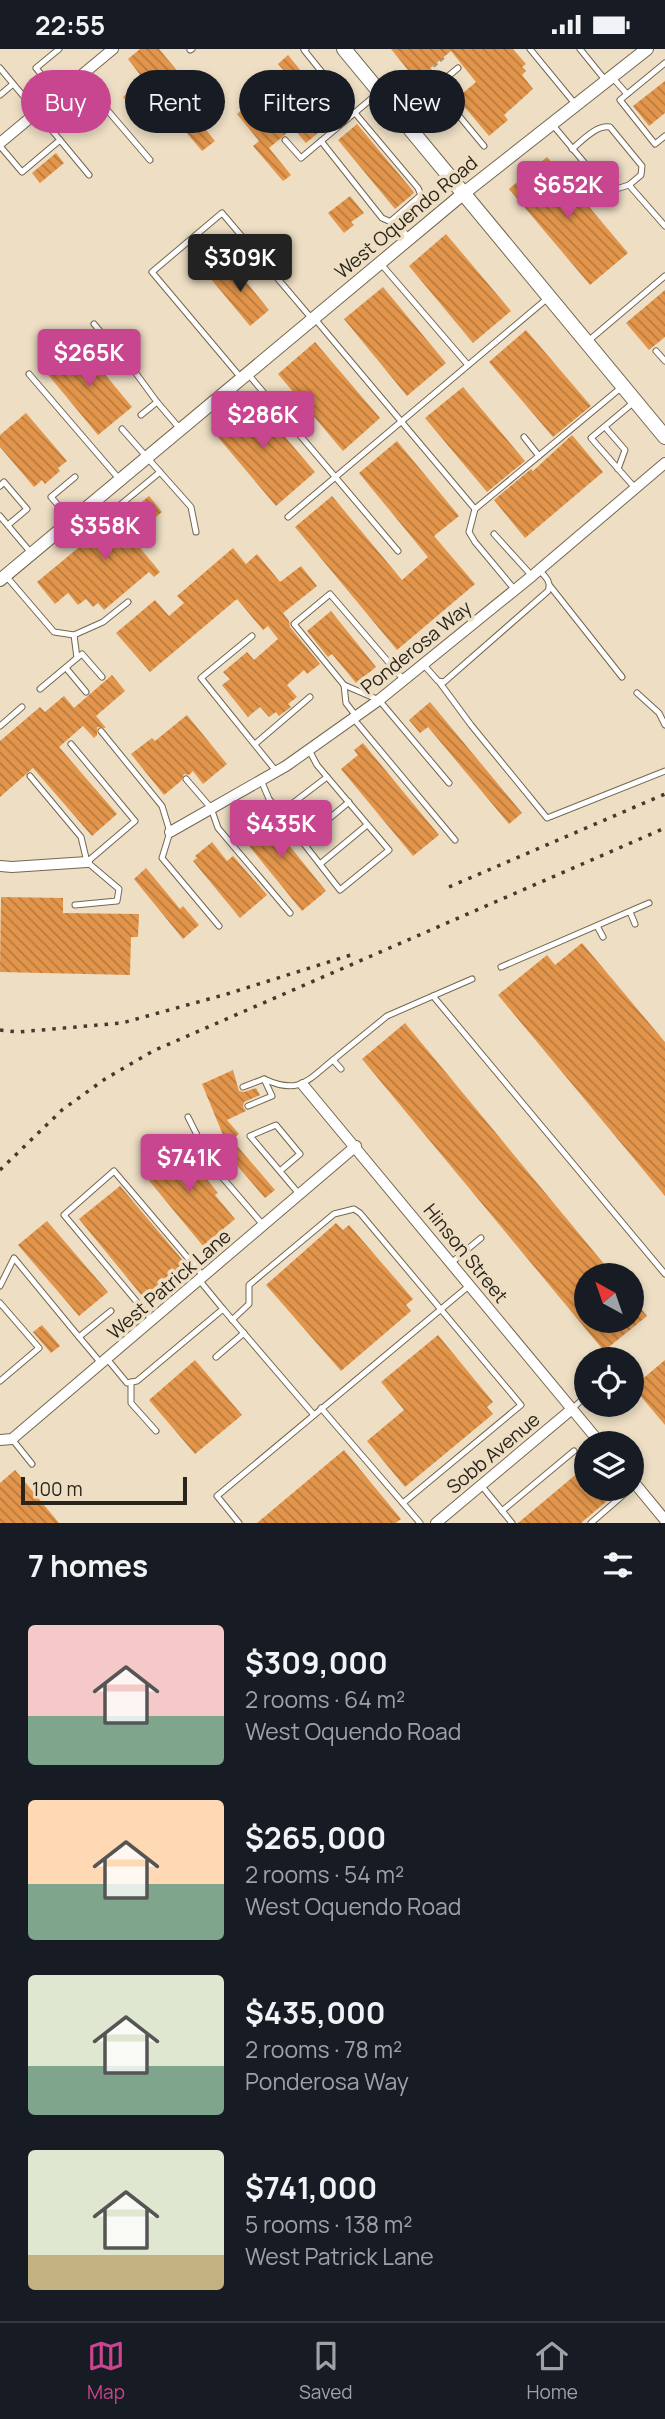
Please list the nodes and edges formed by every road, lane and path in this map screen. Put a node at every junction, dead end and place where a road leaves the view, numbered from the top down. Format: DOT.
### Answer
graph roads {
  1 [pos="59,49"];
  2 [pos="306,49"];
  3 [pos="530,49"];
  4 [pos="647,49"];
  5 [pos="347,50"];
  6 [pos="584,50"];
  7 [pos="107,51"];
  8 [pos="445,57"];
  9 [pos="665,64"];
  10 [pos="0,68"];
  11 [pos="458,68"];
  12 [pos="38,70"];
  13 [pos="87,70"];
  14 [pos="320,70"];
  15 [pos="430,70"];
  16 [pos="456,70"];
  17 [pos="369,78"];
  18 [pos="609,79"];
  19 [pos="13,84"];
  20 [pos="21,94"];
  21 [pos="627,94"];
  22 [pos="0,95"];
  23 [pos="369,101"];
  24 [pos="576,105"];
  25 [pos="355,113"];
  26 [pos="111,114"];
  27 [pos="465,124"];
  28 [pos="552,124"];
  29 [pos="21,127"];
  30 [pos="53,133"];
  31 [pos="331,133"];
  32 [pos="414,134"];
  33 [pos="665,137"];
  34 [pos="285,140"];
  35 [pos="60,141"];
  36 [pos="321,141"];
  37 [pos="0,145"];
  38 [pos="484,146"];
  39 [pos="572,149"];
  40 [pos="150,160"];
  41 [pos="89,175"];
  42 [pos="629,185"];
  43 [pos="464,194"];
  44 [pos="390,222"];
  45 [pos="665,226"];
  46 [pos="410,239"];
  47 [pos="381,264"];
  48 [pos="665,276"];
  49 [pos="549,297"];
  50 [pos="314,320"];
  51 [pos="94,324"];
  52 [pos="586,342"];
  53 [pos="656,351"];
  54 [pos="665,361"];
  55 [pos="468,365"];
  56 [pos="29,374"];
  57 [pos="245,377"];
  58 [pos="622,386"];
  59 [pos="635,401"];
  60 [pos="157,402"];
  61 [pos="141,415"];
  62 [pos="401,421"];
  63 [pos="605,427"];
  64 [pos="122,429"];
  65 [pos="663,429"];
  66 [pos="181,430"];
  67 [pos="524,437"];
  68 [pos="539,456"];
  69 [pos="148,457"];
  70 [pos="665,463"];
  71 [pos="618,469"];
  72 [pos="160,472"];
  73 [pos="75,477"];
  74 [pos="335,477"];
  75 [pos="120,480"];
  76 [pos="0,486"];
  77 [pos="635,488"];
  78 [pos="90,506"];
  79 [pos="475,509"];
  80 [pos="0,516"];
  81 [pos="288,517"];
  82 [pos="72,521"];
  83 [pos="8,526"];
  84 [pos="196,532"];
  85 [pos="494,534"];
  86 [pos="398,551"];
  87 [pos="32,554"];
  88 [pos="535,573"];
  89 [pos="3,578"];
  90 [pos="550,586"];
  91 [pos="515,590"];
  92 [pos="128,602"];
  93 [pos="74,635"];
  94 [pos="252,636"];
  95 [pos="77,658"];
  96 [pos="423,664"];
  97 [pos="66,668"];
  98 [pos="102,677"];
  99 [pos="622,677"];
  100 [pos="404,680"];
  101 [pos="440,683"];
  102 [pos="344,685"];
  103 [pos="40,689"];
  104 [pos="86,692"];
  105 [pos="637,694"];
  106 [pos="310,698"];
  107 [pos="379,700"];
  108 [pos="22,708"];
  109 [pos="662,712"];
  110 [pos="354,717"];
  111 [pos="665,725"];
  112 [pos="0,726"];
  113 [pos="101,731"];
  114 [pos="71,744"];
  115 [pos="255,744"];
  116 [pos="309,750"];
  117 [pos="276,771"];
  118 [pos="665,771"];
  119 [pos="30,776"];
  120 [pos="327,777"];
  121 [pos="186,779"];
  122 [pos="261,780"];
  123 [pos="449,783"];
  124 [pos="349,802"];
  125 [pos="211,808"];
  126 [pos="280,813"];
  127 [pos="367,825"];
  128 [pos="170,832"];
  129 [pos="455,840"];
  130 [pos="302,841"];
  131 [pos="87,862"];
  132 [pos="320,864"];
  133 [pos="0,866"];
  134 [pos="649,904"];
  135 [pos="75,905"];
  136 [pos="630,912"];
  137 [pos="290,913"];
  138 [pos="635,924"];
  139 [pos="219,926"];
  140 [pos="597,926"];
  141 [pos="603,937"];
  142 [pos="502,967"];
  143 [pos="472,979"];
  144 [pos="433,996"];
  145 [pos="333,1060"];
  146 [pos="341,1069"];
  147 [pos="264,1079"];
  148 [pos="303,1085"];
  149 [pos="243,1087"];
  150 [pos="248,1106"];
  151 [pos="188,1117"];
  152 [pos="356,1146"];
  153 [pos="280,1171"];
  154 [pos="300,1195"];
  155 [pos="264,1226"];
  156 [pos="481,1238"];
  157 [pos="451,1263"];
  158 [pos="665,1274"];
  159 [pos="202,1279"];
  160 [pos="470,1285"];
  161 [pos="0,1286"];
  162 [pos="0,1303"];
  163 [pos="223,1309"];
  164 [pos="442,1310"];
  165 [pos="111,1311"];
  166 [pos="232,1319"];
  167 [pos="153,1321"];
  168 [pos="244,1333"];
  169 [pos="79,1337"];
  170 [pos="216,1357"];
  171 [pos="105,1362"];
  172 [pos="0,1381"];
  173 [pos="131,1382"];
  174 [pos="321,1408"];
  175 [pos="572,1409"];
  176 [pos="314,1415"];
  177 [pos="156,1431"];
  178 [pos="590,1431"];
  179 [pos="12,1439"];
  180 [pos="0,1440"];
  181 [pos="574,1451"];
  182 [pos="32,1464"];
  183 [pos="481,1485"];
  184 [pos="644,1498"];
  185 [pos="615,1501"];
  186 [pos="403,1503"];
  187 [pos="502,1511"];
  188 [pos="665,1520"];
  189 [pos="239,1523"];
  190 [pos="420,1523"];
  191 [pos="436,1523"];
  192 [pos="512,1523"];
  193 [pos="591,1523"];
  1 -- 12 [label="lane"];
  2 -- 14 [label="lane"];
  3 -- 24 [label="lane"];
  4 -- 18 [label="street, West Oquendo Road"];
  5 -- 17 [label="main road"];
  6 -- 18 [label="lane"];
  7 -- 13 [label="street"];
  8 -- 15 [label="path"];
  9 -- 21 [label="lane"];
  10 -- 19 [label="lane"];
  11 -- 16 [label="lane"];
  18 -- 21 [label="lane"];
  18 -- 24 [label="street, West Oquendo Road"];
  19 -- 20 [label="lane"];
  19 -- 22 [label="lane"];
  21 -- 33 [label="lane"];
  23 -- 25 [label="lane"];
  24 -- 28 [label="street, West Oquendo Road"];
  25 -- 44 [label="lane"];
  26 -- 40 [label="lane"];
  27 -- 38 [label="lane"];
  28 -- 39 [label="lane"];
  28 -- 43 [label="street, West Oquendo Road"];
  29 -- 37 [label="street"];
  30 -- 35 [label="lane"];
  31 -- 36 [label="lane"];
  32 -- 43 [label="main road"];
  34 -- 36 [label="lane"];
  35 -- 37 [label="lane"];
  35 -- 41 [label="lane"];
  36 -- 44 [label="lane"];
  39 -- 42 [label="lane"];
  39 -- 42 [label="lane"];
  42 -- 45 [label="lane"];
  43 -- 46 [label="street, West Oquendo Road"];
  43 -- 49 [label="main road"];
  44 -- 46 [label="lane"];
  46 -- 47 [label="street, West Oquendo Road"];
  47 -- 50 [label="street, West Oquendo Road"];
  47 -- 55 [label="lane"];
  48 -- 52 [label="lane"];
  49 -- 52 [label="main road"];
  49 -- 55 [label="lane"];
  50 -- 57 [label="street, West Oquendo Road"];
  50 -- 57 [label="lane"];
  50 -- 62 [label="lane"];
  51 -- 60 [label="lane"];
  52 -- 58 [label="main road"];
  53 -- 54 [label="lane"];
  55 -- 62 [label="lane"];
  56 -- 75 [label="lane"];
  57 -- 66 [label="street, West Oquendo Road"];
  57 -- 74 [label="lane"];
  58 -- 59 [label="main road"];
  58 -- 68 [label="lane"];
  59 -- 63 [label="lane"];
  59 -- 65 [label="main road"];
  60 -- 61 [label="lane"];
  60 -- 66 [label="lane"];
  62 -- 74 [label="lane"];
  62 -- 79 [label="lane"];
  63 -- 71 [label="lane"];
  63 -- 71 [label="lane"];
  64 -- 69 [label="lane"];
  66 -- 69 [label="street, West Oquendo Road"];
  67 -- 68 [label="lane"];
  68 -- 79 [label="lane"];
  69 -- 72 [label="lane"];
  69 -- 75 [label="street, West Oquendo Road"];
  70 -- 77 [label="street, Ponderosa Way"];
  71 -- 77 [label="lane"];
  72 -- 78 [label="lane"];
  72 -- 84 [label="lane"];
  73 -- 82 [label="lane"];
  74 -- 81 [label="lane"];
  74 -- 86 [label="lane"];
  75 -- 78 [label="street, West Oquendo Road"];
  76 -- 83 [label="lane"];
  77 -- 88 [label="street, Ponderosa Way"];
  78 -- 82 [label="street, West Oquendo Road"];
  79 -- 91 [label="lane"];
  80 -- 83 [label="lane"];
  82 -- 87 [label="street, West Oquendo Road"];
  83 -- 87 [label="lane"];
  85 -- 88 [label="lane"];
  87 -- 89 [label="street, West Oquendo Road"];
  88 -- 90 [label="lane"];
  88 -- 91 [label="street, Ponderosa Way"];
  89 -- 93 [label="lane"];
  90 -- 99 [label="lane"];
  90 -- 101 [label="lane"];
  91 -- 96 [label="street, Ponderosa Way"];
  92 -- 93 [label="lane"];
  93 -- 95 [label="lane"];
  94 -- 115 [label="lane"];
  95 -- 97 [label="lane"];
  95 -- 98 [label="lane"];
  96 -- 100 [label="street, Ponderosa Way"];
  96 -- 101 [label="lane"];
  97 -- 103 [label="lane"];
  97 -- 104 [label="lane"];
  100 -- 102 [label="lane"];
  100 -- 107 [label="street, Ponderosa Way"];
  101 -- 118 [label="lane"];
  102 -- 107 [label="lane"];
  102 -- 110 [label="lane"];
  105 -- 109 [label="lane"];
  106 -- 115 [label="lane"];
  107 -- 110 [label="street, Ponderosa Way"];
  107 -- 123 [label="lane"];
  108 -- 112 [label="lane"];
  109 -- 111 [label="lane"];
  110 -- 116 [label="street, Ponderosa Way"];
  110 -- 129 [label="lane"];
  113 -- 128 [label="lane"];
  114 -- 131 [label="lane"];
  115 -- 117 [label="lane"];
  116 -- 117 [label="street, Ponderosa Way"];
  116 -- 120 [label="lane"];
  117 -- 122 [label="street, Ponderosa Way"];
  119 -- 131 [label="lane"];
  120 -- 124 [label="lane"];
  120 -- 126 [label="lane"];
  121 -- 125 [label="lane"];
  122 -- 125 [label="street, Ponderosa Way"];
  122 -- 126 [label="lane"];
  124 -- 127 [label="lane"];
  124 -- 130 [label="lane"];
  125 -- 128 [label="street, Ponderosa Way"];
  125 -- 137 [label="lane"];
  126 -- 130 [label="lane"];
  127 -- 132 [label="lane"];
  127 -- 132 [label="lane"];
  128 -- 139 [label="lane"];
  130 -- 132 [label="lane"];
  131 -- 133 [label="street"];
  131 -- 135 [label="lane"];
  134 -- 136 [label="lane"];
  136 -- 138 [label="lane"];
  136 -- 140 [label="lane"];
  140 -- 141 [label="lane"];
  140 -- 142 [label="lane"];
  143 -- 144 [label="lane"];
  144 -- 145 [label="lane"];
  144 -- 158 [label="lane"];
  145 -- 146 [label="lane"];
  145 -- 148 [label="lane"];
  147 -- 148 [label="lane"];
  147 -- 149 [label="lane"];
  147 -- 150 [label="lane"];
  148 -- 152 [label="street, Hinson Street"];
  151 -- 155 [label="lane"];
  152 -- 154 [label="street, West Patrick Lane"];
  152 -- 157 [label="street, Hinson Street"];
  153 -- 153 [label="lane"];
  153 -- 154 [label="lane"];
  154 -- 155 [label="street, West Patrick Lane"];
  155 -- 159 [label="street, West Patrick Lane"];
  156 -- 157 [label="lane"];
  157 -- 160 [label="street, Hinson Street"];
  159 -- 163 [label="lane"];
  159 -- 167 [label="street, West Patrick Lane"];
  159 -- 167 [label="lane"];
  160 -- 164 [label="lane"];
  160 -- 175 [label="street, Hinson Street"];
  161 -- 169 [label="lane"];
  162 -- 172 [label="lane"];
  163 -- 166 [label="lane"];
  163 -- 173 [label="lane"];
  164 -- 166 [label="lane"];
  164 -- 174 [label="lane"];
  164 -- 186 [label="lane"];
  165 -- 169 [label="lane"];
  166 -- 168 [label="lane"];
  167 -- 171 [label="street, West Patrick Lane"];
  168 -- 170 [label="lane"];
  168 -- 176 [label="lane"];
  169 -- 171 [label="lane"];
  171 -- 173 [label="lane"];
  171 -- 179 [label="street, West Patrick Lane"];
  173 -- 177 [label="lane"];
  174 -- 176 [label="lane"];
  174 -- 186 [label="lane"];
  175 -- 178 [label="street, Hinson Street"];
  175 -- 183 [label="street, Sobb Avenue"];
  176 -- 189 [label="lane"];
  179 -- 180 [label="street"];
  179 -- 182 [label="lane"];
  181 -- 187 [label="lane"];
  183 -- 187 [label="lane"];
  183 -- 191 [label="street, Sobb Avenue"];
  184 -- 188 [label="street"];
  185 -- 193 [label="lane"];
  186 -- 190 [label="lane"];
  187 -- 192 [label="lane"];
}
